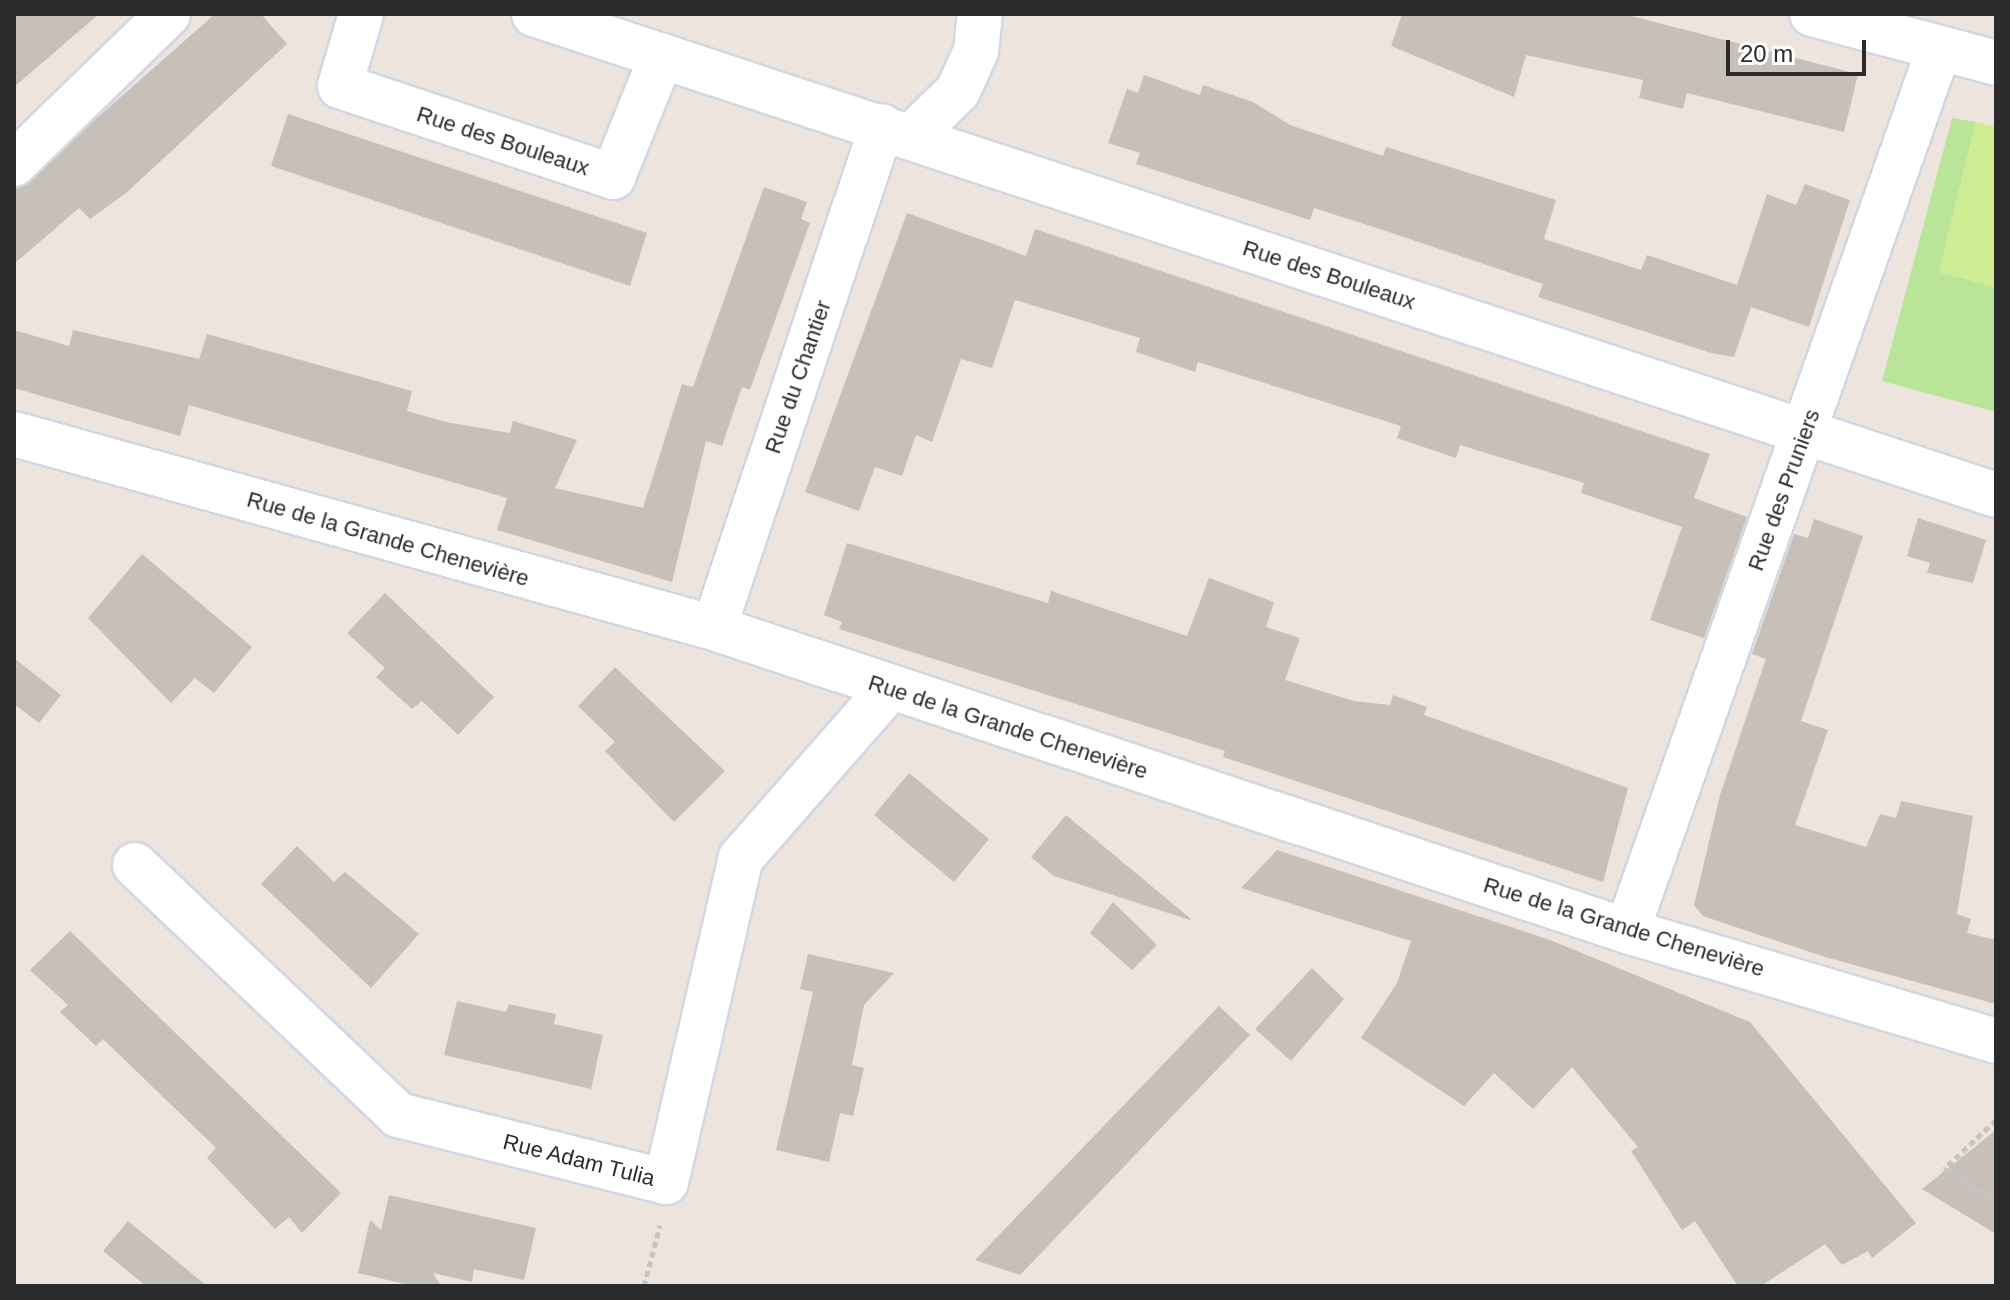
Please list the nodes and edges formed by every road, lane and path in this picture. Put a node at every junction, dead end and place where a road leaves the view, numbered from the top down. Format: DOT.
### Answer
graph roads {
  1 [pos="168,14"];
  2 [pos="361,14"];
  3 [pos="534,14"];
  4 [pos="980,14"];
  5 [pos="1812,14"];
  6 [pos="1939,49"];
  7 [pos="662,55"];
  8 [pos="1996,63"];
  9 [pos="897,131"];
  10 [pos="14,164"];
  11 [pos="1804,433"];
  12 [pos="14,434"];
  13 [pos="1996,495"];
  14 [pos="714,628"];
  15 [pos="889,689"];
  16 [pos="135,865"];
  17 [pos="1627,931"];
  18 [pos="1996,1041"];
  19 [pos="1996,1120"];
  20 [pos="666,1182"];
  21 [pos="1996,1200"];
  22 [pos="644,1286"];
  1 -- 10 [label="street"];
  2 -- 7 [label="street, Rue des Bouleaux"];
  3 -- 7 [label="street, Rue des Bouleaux"];
  4 -- 9 [label="street"];
  5 -- 6 [label="street"];
  6 -- 8 [label="street"];
  6 -- 11 [label="street, Rue des Pruniers"];
  7 -- 9 [label="street, Rue des Bouleaux"];
  9 -- 11 [label="street, Rue des Bouleaux"];
  9 -- 14 [label="street, Rue du Chantier"];
  11 -- 13 [label="street, Rue des Bouleaux"];
  11 -- 17 [label="street, Rue des Pruniers"];
  12 -- 14 [label="street, Rue de la Grande Chenevière"];
  14 -- 15 [label="street, Rue de la Grande Chenevière"];
  15 -- 17 [label="street, Rue de la Grande Chenevière"];
  15 -- 20 [label="street, Rue Adam Tulia"];
  16 -- 20 [label="street, Rue Adam Tulia"];
  17 -- 18 [label="street, Rue de la Grande Chenevière"];
  19 -- 21 [label="path"];
  20 -- 22 [label="path"];
}
